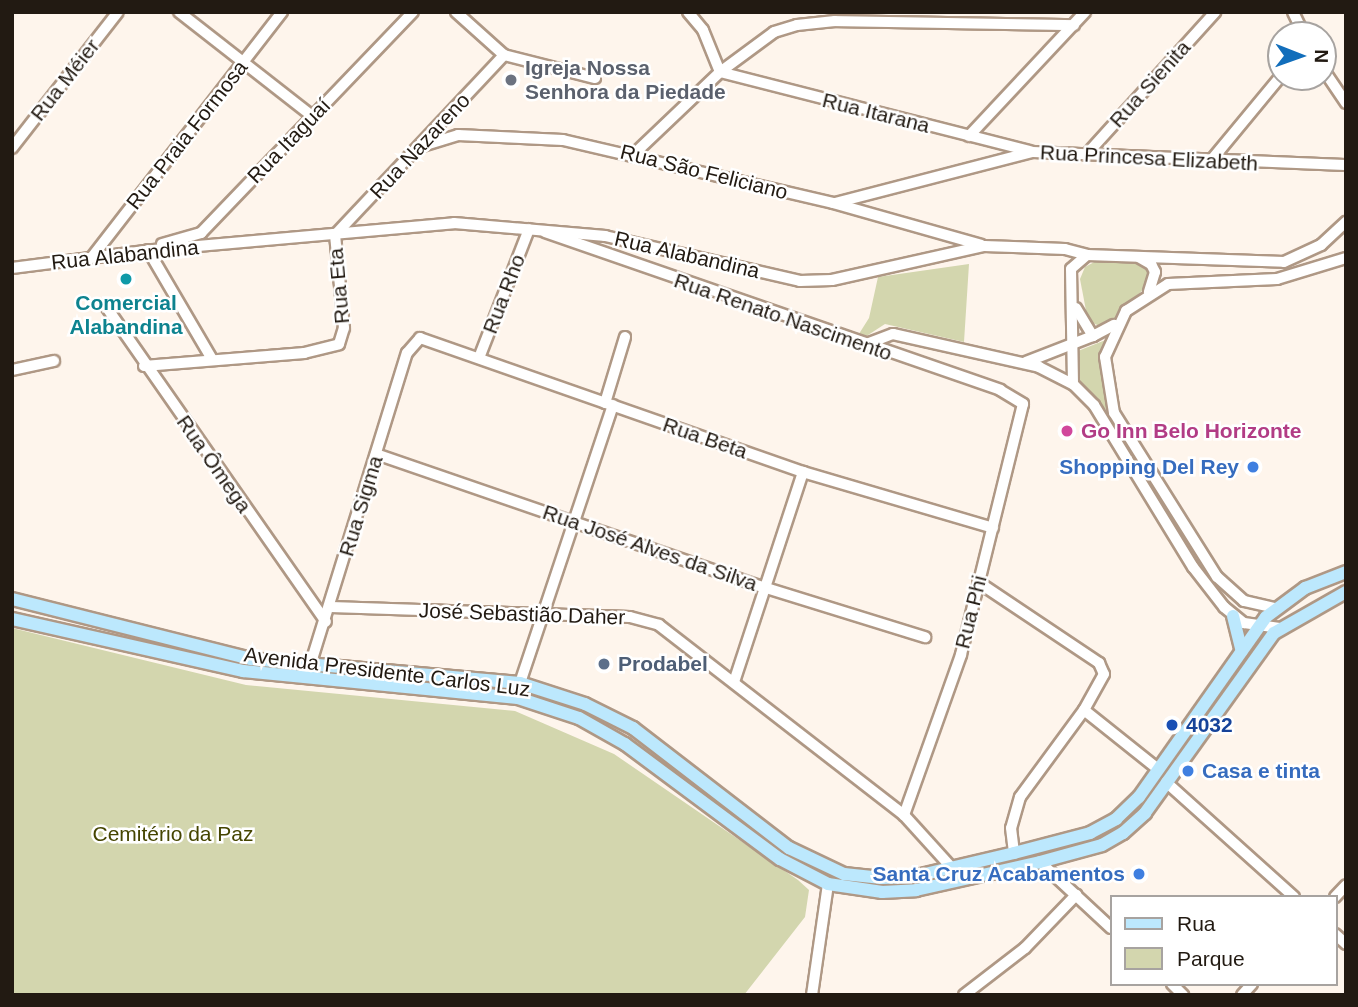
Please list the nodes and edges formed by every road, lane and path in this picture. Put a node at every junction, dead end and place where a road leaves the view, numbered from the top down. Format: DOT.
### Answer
graph roads {
  1 [pos="118,12"];
  2 [pos="179,12"];
  3 [pos="282,12"];
  4 [pos="414,12"];
  5 [pos="456,12"];
  6 [pos="688,12"];
  7 [pos="1085,12"];
  8 [pos="1214,12"];
  9 [pos="1074,25"];
  10 [pos="504,55"];
  11 [pos="241,64"];
  12 [pos="720,72"];
  13 [pos="595,78"];
  14 [pos="1269,91"];
  15 [pos="312,116"];
  16 [pos="969,136"];
  17 [pos="419,147"];
  18 [pos="12,148"];
  19 [pos="1032,152"];
  20 [pos="634,154"];
  21 [pos="1086,155"];
  22 [pos="1209,163"];
  23 [pos="1346,165"];
  24 [pos="833,204"];
  25 [pos="1346,222"];
  26 [pos="529,229"];
  27 [pos="542,230"];
  28 [pos="335,235"];
  29 [pos="984,246"];
  30 [pos="150,250"];
  31 [pos="1087,255"];
  32 [pos="1134,256"];
  33 [pos="92,257"];
  34 [pos="1346,258"];
  35 [pos="12,268"];
  36 [pos="1146,295"];
  37 [pos="1074,301"];
  38 [pos="104,305"];
  39 [pos="1119,322"];
  40 [pos="1093,336"];
  41 [pos="625,337"];
  42 [pos="420,338"];
  43 [pos="1072,343"];
  44 [pos="864,345"];
  45 [pos="479,358"];
  46 [pos="212,359"];
  47 [pos="54,361"];
  48 [pos="1022,363"];
  49 [pos="144,366"];
  50 [pos="12,370"];
  51 [pos="1073,384"];
  52 [pos="609,404"];
  53 [pos="1023,404"];
  54 [pos="376,454"];
  55 [pos="803,472"];
  56 [pos="572,522"];
  57 [pos="993,528"];
  58 [pos="1346,572"];
  59 [pos="978,582"];
  60 [pos="763,587"];
  61 [pos="1346,592"];
  62 [pos="12,599"];
  63 [pos="331,607"];
  64 [pos="1275,608"];
  65 [pos="539,614"];
  66 [pos="1233,616"];
  67 [pos="12,618"];
  68 [pos="326,622"];
  69 [pos="1259,627"];
  70 [pos="1280,628"];
  71 [pos="925,637"];
  72 [pos="1242,651"];
  73 [pos="309,672"];
  74 [pos="734,682"];
  75 [pos="520,683"];
  76 [pos="1084,709"];
  77 [pos="1158,769"];
  78 [pos="1166,782"];
  79 [pos="904,815"];
  80 [pos="1014,853"];
  81 [pos="1040,862"];
  82 [pos="952,868"];
  83 [pos="828,884"];
  84 [pos="1076,895"];
  85 [pos="1292,895"];
  86 [pos="1110,927"];
  87 [pos="967,994"];
  88 [pos="812,995"];
  1 -- 18 [label="street, Rua Méier"];
  2 -- 11 [label="street"];
  3 -- 11 [label="street, Rua Praia Formosa"];
  4 -- 15 [label="street, Rua Itaguaí"];
  5 -- 10 [label="street"];
  6 -- 12 [label="street"];
  7 -- 9 [label="street"];
  8 -- 21 [label="street, Rua Sienita"];
  9 -- 12 [label="street"];
  9 -- 16 [label="street"];
  10 -- 13 [label="street"];
  10 -- 17 [label="street, Rua Nazareno"];
  11 -- 15 [label="street"];
  11 -- 33 [label="street, Rua Praia Formosa"];
  12 -- 16 [label="street, Rua Itarana"];
  12 -- 20 [label="street"];
  14 -- 22 [label="street"];
  15 -- 30 [label="street, Rua Itaguaí"];
  16 -- 19 [label="street, Rua Itarana"];
  17 -- 20 [label="street, Rua São Feliciano"];
  17 -- 28 [label="street, Rua Nazareno"];
  19 -- 21 [label="street, Rua Princesa Elizabeth"];
  19 -- 24 [label="street, Rua Princesa Elizabeth"];
  20 -- 24 [label="street, Rua São Feliciano"];
  21 -- 22 [label="street, Rua Princesa Elizabeth"];
  22 -- 23 [label="street, Rua Princesa Elizabeth"];
  24 -- 29 [label="street, Rua São Feliciano"];
  25 -- 32 [label="street, Rua Alabandina"];
  26 -- 27 [label="street, Rua Alabandina"];
  26 -- 28 [label="street, Rua Alabandina"];
  26 -- 45 [label="street, Rua Rho"];
  27 -- 29 [label="street, Rua Alabandina"];
  27 -- 44 [label="street, Rua Renato Nascimento"];
  28 -- 30 [label="street, Rua Alabandina"];
  28 -- 46 [label="street, Rua Eta"];
  29 -- 31 [label="street, Rua Alabandina"];
  30 -- 33 [label="street, Rua Alabandina"];
  30 -- 46 [label="street"];
  31 -- 32 [label="street, Rua Alabandina"];
  31 -- 37 [label="street"];
  32 -- 36 [label="street"];
  33 -- 35 [label="street, Rua Alabandina"];
  34 -- 36 [label="street"];
  36 -- 39 [label="street"];
  37 -- 40 [label="street"];
  37 -- 43 [label="street"];
  38 -- 49 [label="street, Rua Ômega"];
  39 -- 40 [label="street"];
  39 -- 64 [label="street"];
  40 -- 43 [label="street"];
  41 -- 52 [label="street"];
  42 -- 45 [label="street, Rua Beta"];
  42 -- 54 [label="street, Rua Sigma"];
  43 -- 48 [label="street"];
  43 -- 51 [label="street"];
  44 -- 48 [label="street"];
  44 -- 53 [label="street, Rua Renato Nascimento"];
  45 -- 52 [label="street, Rua Beta"];
  46 -- 49 [label="street"];
  47 -- 50 [label="street"];
  48 -- 51 [label="street"];
  49 -- 68 [label="street, Rua Ômega"];
  51 -- 66 [label="street"];
  52 -- 55 [label="street, Rua Beta"];
  52 -- 56 [label="street"];
  53 -- 57 [label="street, Rua Phi"];
  54 -- 56 [label="street, Rua José Alves da Silva"];
  54 -- 63 [label="street, Rua Sigma"];
  55 -- 57 [label="street, Rua Beta"];
  55 -- 60 [label="street"];
  56 -- 60 [label="street, Rua José Alves da Silva"];
  56 -- 65 [label="street"];
  57 -- 59 [label="street, Rua Phi"];
  58 -- 64 [label="main road, Avenida Presidente Carlos Luz"];
  59 -- 76 [label="street"];
  59 -- 79 [label="street, Rua Phi"];
  60 -- 71 [label="street, Rua José Alves da Silva"];
  60 -- 74 [label="street"];
  61 -- 70 [label="main road, Avenida Presidente Carlos Luz"];
  62 -- 73 [label="main road, Avenida Presidente Carlos Luz"];
  63 -- 65 [label="street, José Sebastião Daher"];
  63 -- 68 [label="street, Rua Sigma"];
  64 -- 69 [label="main road, Avenida Presidente Carlos Luz"];
  65 -- 74 [label="street, José Sebastião Daher"];
  65 -- 75 [label="street"];
  66 -- 69 [label="street"];
  66 -- 72 [label="main road"];
  67 -- 73 [label="main road, Avenida Presidente Carlos Luz"];
  68 -- 73 [label="street, Rua Sigma"];
  69 -- 70 [label="street"];
  69 -- 72 [label="main road, Avenida Presidente Carlos Luz"];
  70 -- 78 [label="main road, Avenida Presidente Carlos Luz"];
  72 -- 77 [label="main road, Avenida Presidente Carlos Luz"];
  73 -- 75 [label="main road, Avenida Presidente Carlos Luz"];
  73 -- 83 [label="main road, Avenida Presidente Carlos Luz"];
  74 -- 79 [label="street, José Sebastião Daher"];
  75 -- 82 [label="main road, Avenida Presidente Carlos Luz"];
  76 -- 77 [label="street"];
  76 -- 80 [label="street"];
  77 -- 80 [label="main road, Avenida Presidente Carlos Luz"];
  78 -- 81 [label="main road, Avenida Presidente Carlos Luz"];
  78 -- 85 [label="street"];
  79 -- 82 [label="street, José Sebastião Daher"];
  80 -- 82 [label="main road, Avenida Presidente Carlos Luz"];
  81 -- 83 [label="main road, Avenida Presidente Carlos Luz"];
  81 -- 84 [label="street"];
  83 -- 88 [label="street"];
  84 -- 86 [label="street"];
  84 -- 87 [label="street"];
}
